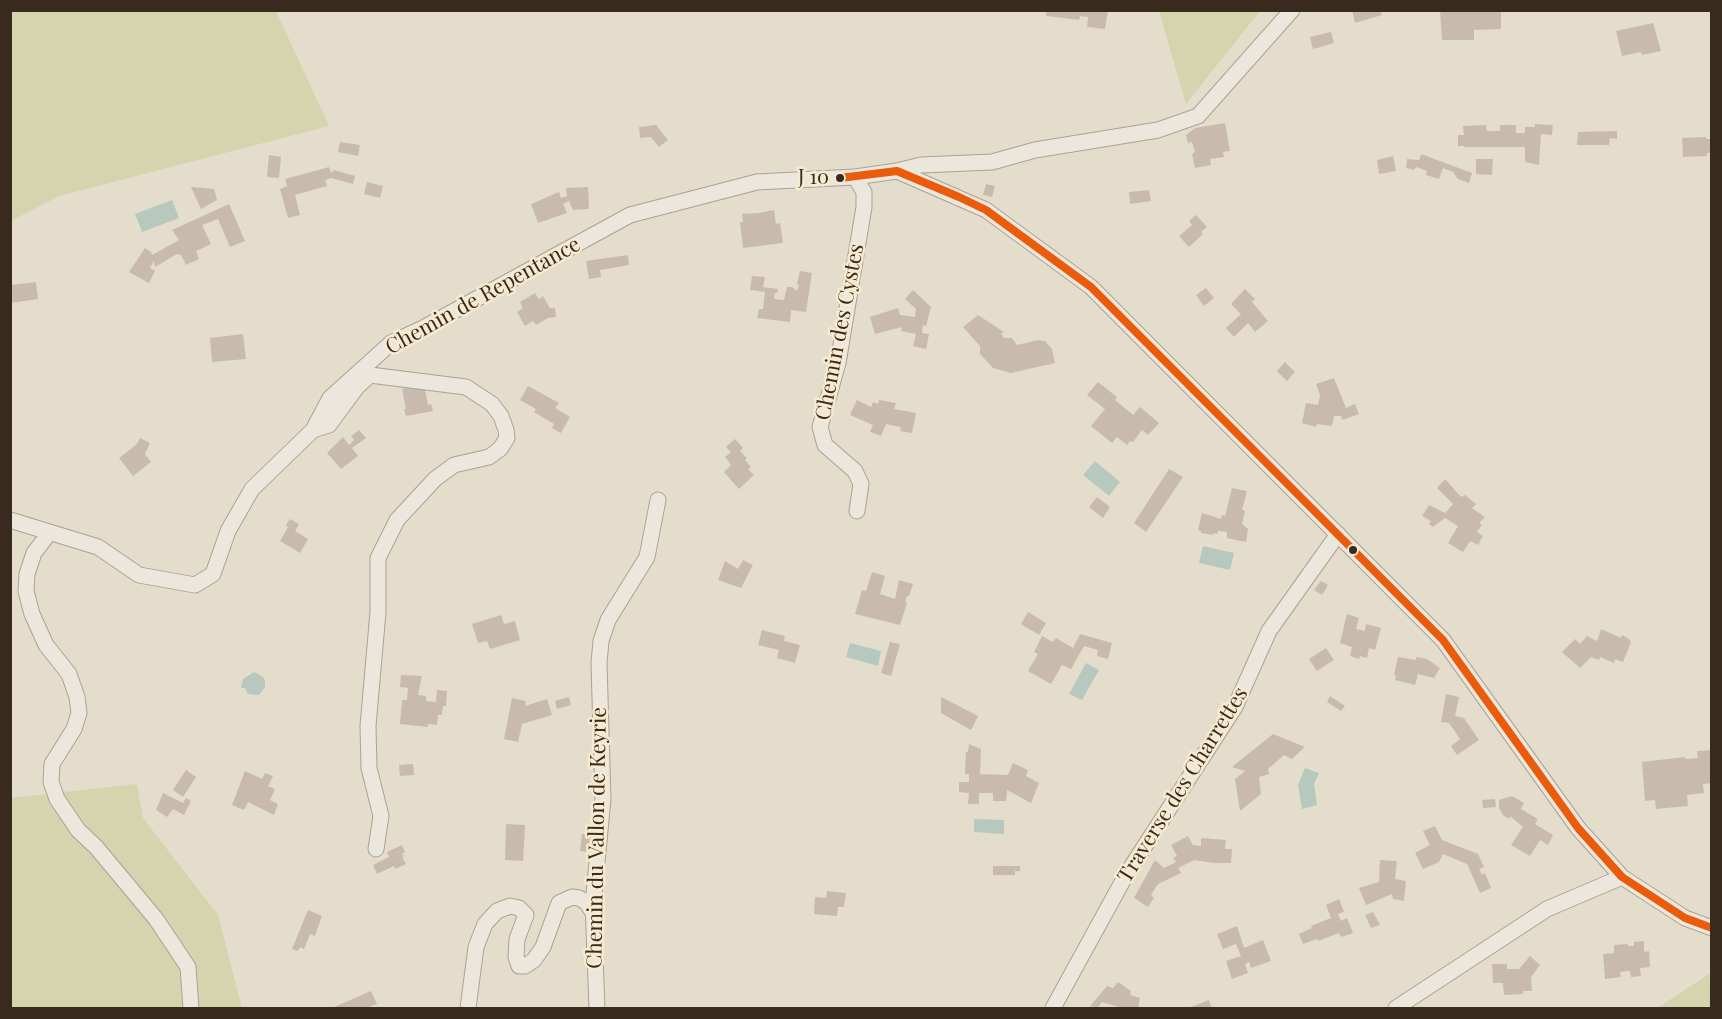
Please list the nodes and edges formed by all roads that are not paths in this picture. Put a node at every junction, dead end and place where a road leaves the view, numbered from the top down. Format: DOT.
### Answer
graph roads {
  1 [pos="1292,10"];
  2 [pos="897,171"];
  3 [pos="855,177"];
  4 [pos="313,430"];
  5 [pos="658,500"];
  6 [pos="857,511"];
  7 [pos="10,520"];
  8 [pos="50,532"];
  9 [pos="1338,534"];
  10 [pos="376,849"];
  11 [pos="1622,877"];
  12 [pos="594,914"];
  13 [pos="1712,928"];
  14 [pos="190,1008"];
  15 [pos="468,1008"];
  16 [pos="597,1008"];
  17 [pos="1053,1008"];
  18 [pos="1396,1008"];
  1 -- 2 [label="street, Chemin de Repentance"];
  2 -- 3 [label="street, Chemin de Repentance"];
  2 -- 9 [label="street"];
  3 -- 4 [label="street, Chemin de Repentance"];
  3 -- 6 [label="street, Chemin des Cystes"];
  4 -- 8 [label="street, Chemin de Repentance"];
  4 -- 10 [label="street"];
  5 -- 12 [label="street, Chemin du Vallon de Keyrie"];
  7 -- 8 [label="street, Chemin de Repentance"];
  8 -- 14 [label="street"];
  9 -- 11 [label="street"];
  9 -- 17 [label="street, Traverse des Charrettes"];
  11 -- 13 [label="street"];
  11 -- 18 [label="street"];
  12 -- 15 [label="street"];
  12 -- 16 [label="street, Chemin du Vallon de Keyrie"];
}
